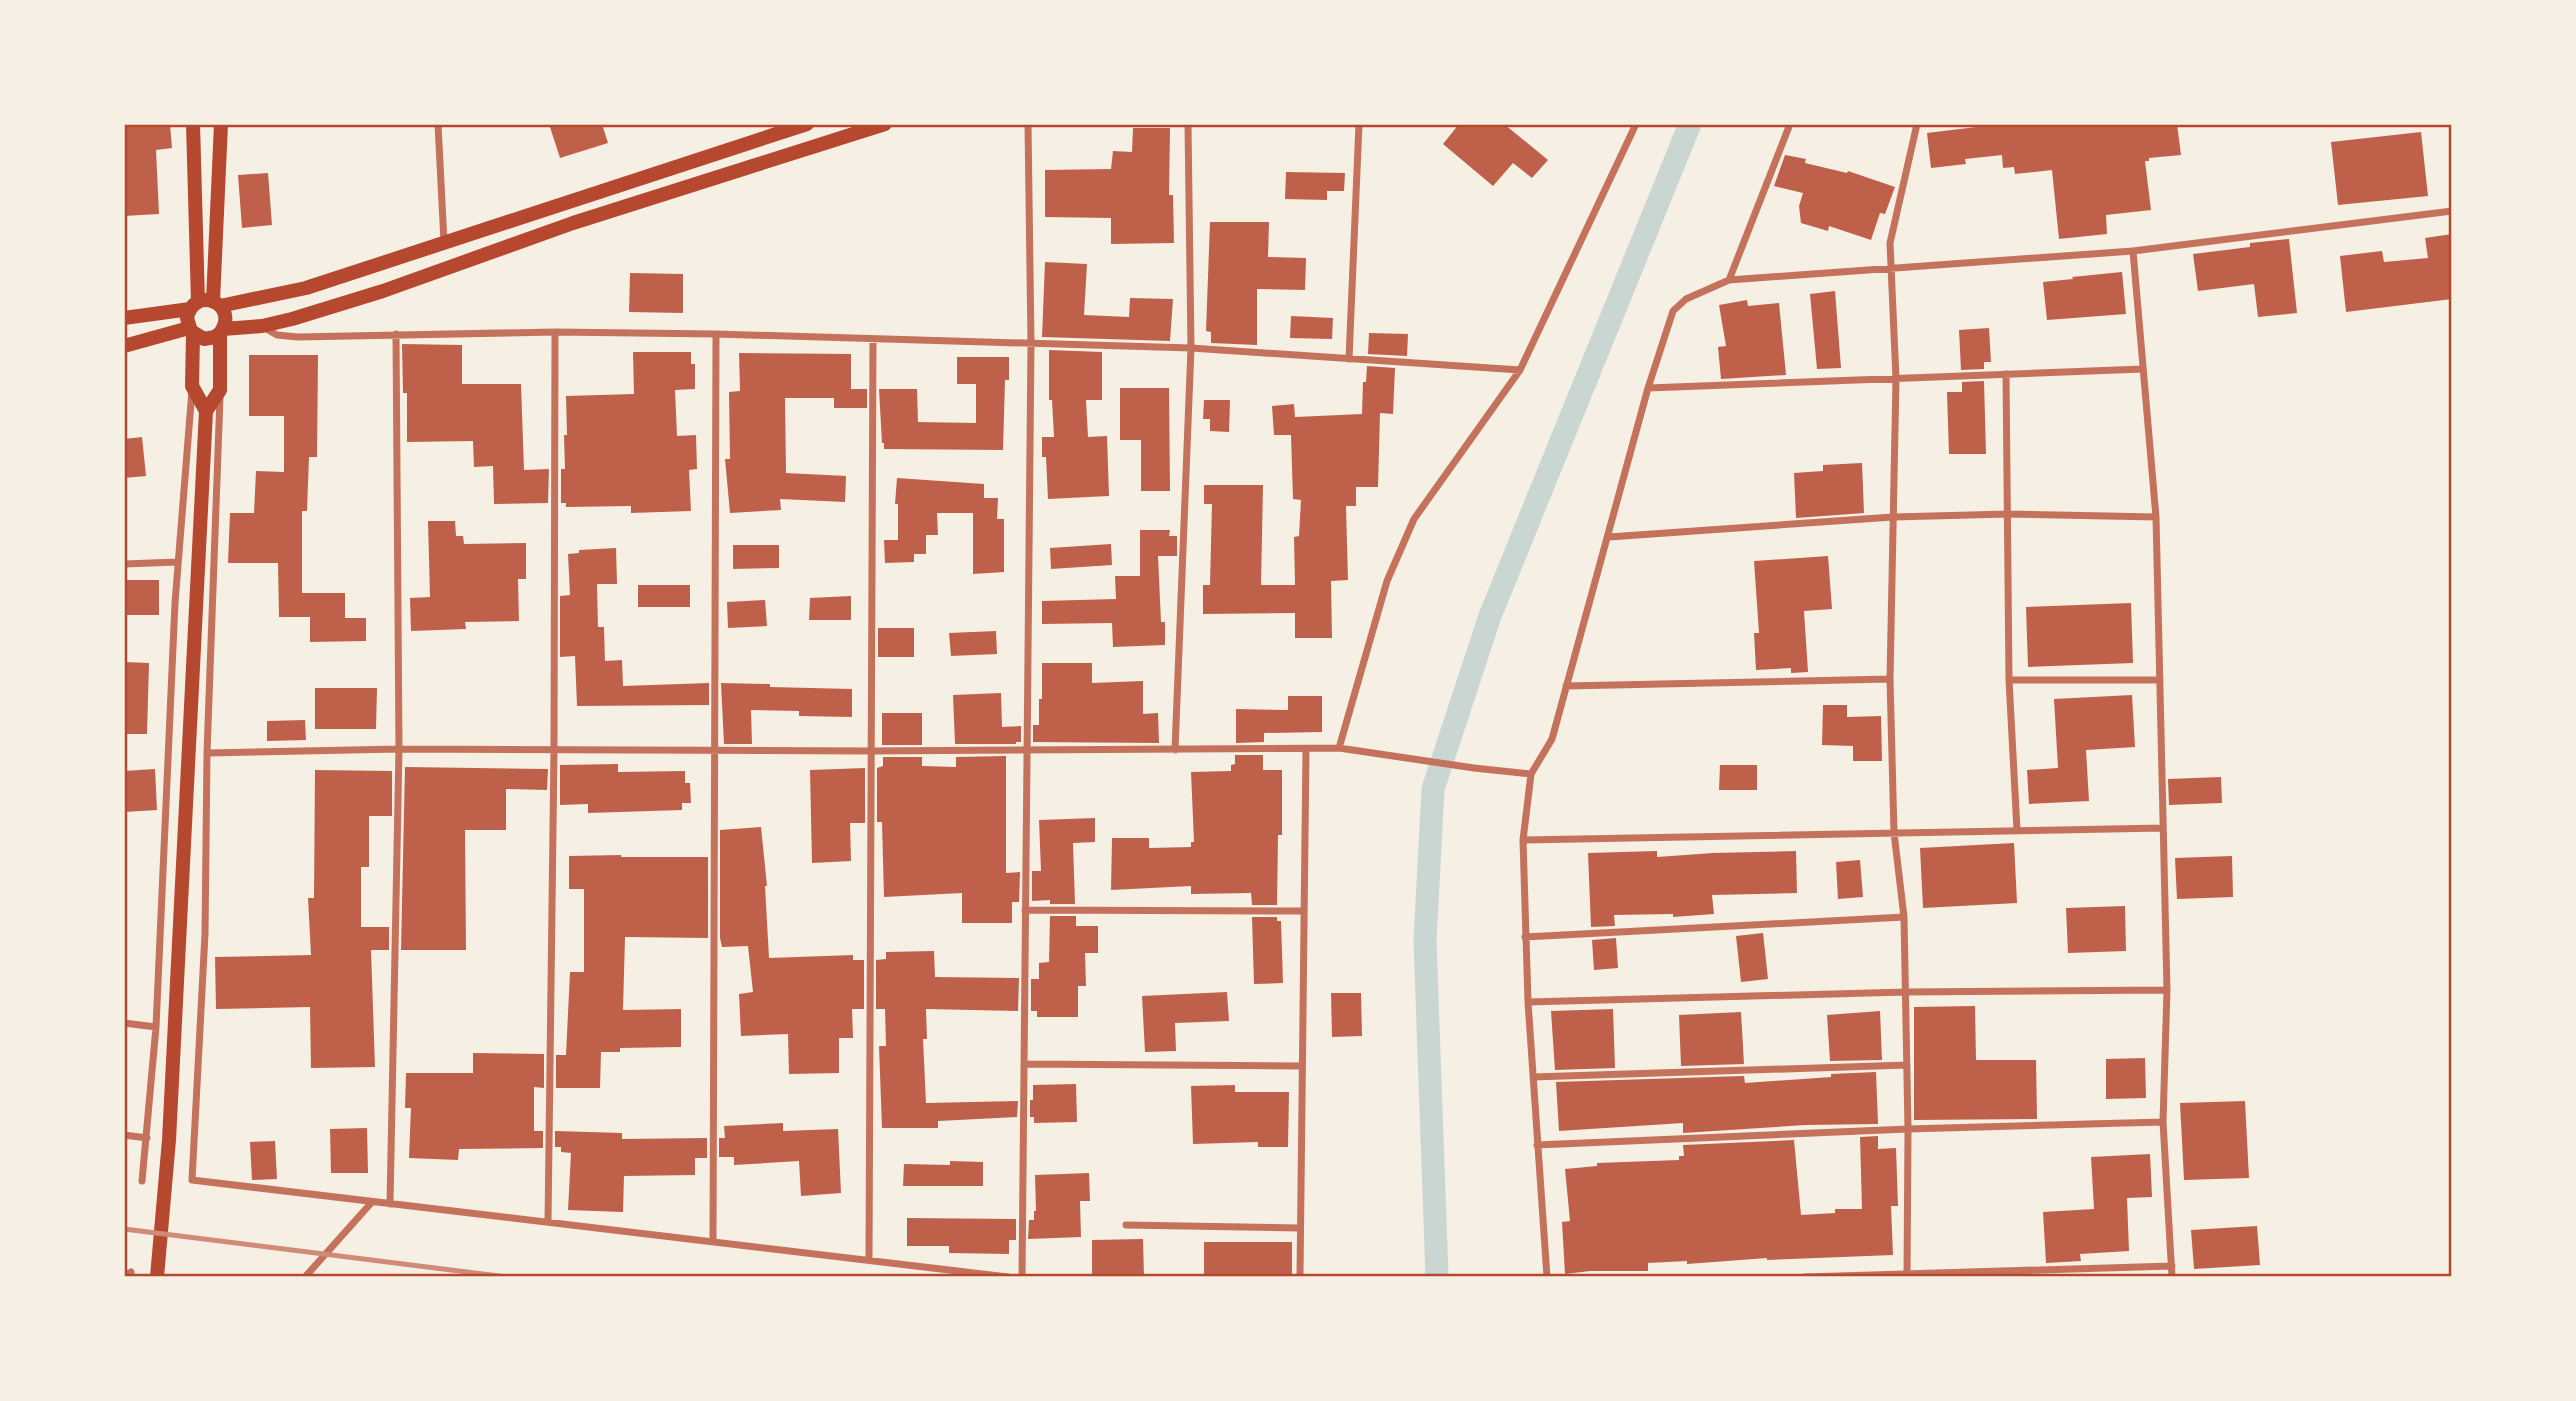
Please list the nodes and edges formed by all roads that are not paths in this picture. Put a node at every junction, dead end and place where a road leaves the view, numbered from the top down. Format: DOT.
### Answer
graph roads {
  1 [pos="193,124"];
  2 [pos="221,124"];
  3 [pos="438,124"];
  4 [pos="807,124"];
  5 [pos="885,124"];
  6 [pos="1028,124"];
  7 [pos="1188,124"];
  8 [pos="1359,124"];
  9 [pos="1636,124"];
  10 [pos="1790,124"];
  11 [pos="1917,124"];
  12 [pos="2452,211"];
  13 [pos="444,242"];
  14 [pos="2133,251"];
  15 [pos="1891,268"];
  16 [pos="1729,280"];
  17 [pos="217,304"];
  18 [pos="194,305"];
  19 [pos="124,318"];
  20 [pos="262,326"];
  21 [pos="191,331"];
  22 [pos="222,331"];
  23 [pos="555,332"];
  24 [pos="396,334"];
  25 [pos="716,334"];
  26 [pos="873,339"];
  27 [pos="1031,343"];
  28 [pos="124,346"];
  29 [pos="1191,348"];
  30 [pos="1349,359"];
  31 [pos="2143,369"];
  32 [pos="1520,370"];
  33 [pos="2006,374"];
  34 [pos="1896,379"];
  35 [pos="192,386"];
  36 [pos="1648,388"];
  37 [pos="220,390"];
  38 [pos="206,411"];
  39 [pos="2008,514"];
  40 [pos="1893,517"];
  41 [pos="2156,517"];
  42 [pos="1609,537"];
  43 [pos="178,562"];
  44 [pos="124,564"];
  45 [pos="1890,679"];
  46 [pos="2009,680"];
  47 [pos="2160,680"];
  48 [pos="1566,686"];
  49 [pos="1339,748"];
  50 [pos="399,749"];
  51 [pos="1306,749"];
  52 [pos="554,750"];
  53 [pos="715,750"];
  54 [pos="1175,750"];
  55 [pos="870,751"];
  56 [pos="1027,751"];
  57 [pos="206,753"];
  58 [pos="1531,774"];
  59 [pos="2163,828"];
  60 [pos="2017,831"];
  61 [pos="1894,833"];
  62 [pos="1522,840"];
  63 [pos="1025,910"];
  64 [pos="1303,911"];
  65 [pos="1904,917"];
  66 [pos="1525,937"];
  67 [pos="2167,990"];
  68 [pos="1906,992"];
  69 [pos="1528,1002"];
  70 [pos="124,1023"];
  71 [pos="156,1027"];
  72 [pos="1024,1064"];
  73 [pos="1907,1065"];
  74 [pos="1302,1066"];
  75 [pos="1533,1077"];
  76 [pos="2164,1122"];
  77 [pos="1908,1129"];
  78 [pos="124,1135"];
  79 [pos="147,1138"];
  80 [pos="1537,1145"];
  81 [pos="142,1181"];
  82 [pos="372,1202"];
  83 [pos="390,1204"];
  84 [pos="548,1222"];
  85 [pos="1126,1225"];
  86 [pos="1300,1228"];
  87 [pos="713,1241"];
  88 [pos="869,1260"];
  89 [pos="2172,1266"];
  90 [pos="1907,1275"];
  91 [pos="124,1276"];
  92 [pos="306,1276"];
  93 [pos="130,1277"];
  94 [pos="157,1277"];
  95 [pos="1008,1277"];
  96 [pos="1022,1277"];
  97 [pos="1300,1277"];
  98 [pos="1547,1277"];
  99 [pos="1804,1277"];
  100 [pos="2172,1277"];
  1 -- 18 [label="main road"];
  2 -- 17 [label="main road"];
  3 -- 13 [label="street"];
  4 -- 13 [label="main road"];
  5 -- 20 [label="main road"];
  6 -- 27 [label="street"];
  7 -- 29 [label="street"];
  8 -- 30 [label="street"];
  9 -- 32 [label="street"];
  10 -- 16 [label="street"];
  11 -- 15 [label="street"];
  12 -- 14 [label="street"];
  13 -- 17 [label="main road"];
  14 -- 15 [label="street"];
  14 -- 31 [label="street"];
  15 -- 16 [label="street"];
  15 -- 34 [label="street"];
  16 -- 36 [label="street"];
  17 -- 18 [label="main road"];
  17 -- 22 [label="main road"];
  18 -- 19 [label="main road"];
  18 -- 21 [label="main road"];
  20 -- 22 [label="main road"];
  20 -- 24 [label="street"];
  21 -- 22 [label="main road"];
  21 -- 28 [label="main road"];
  21 -- 35 [label="main road"];
  22 -- 37 [label="main road"];
  23 -- 24 [label="street"];
  23 -- 25 [label="street"];
  23 -- 52 [label="street"];
  24 -- 50 [label="street"];
  25 -- 26 [label="street"];
  25 -- 53 [label="street"];
  26 -- 27 [label="street"];
  26 -- 55 [label="street"];
  27 -- 29 [label="street"];
  27 -- 56 [label="street"];
  29 -- 30 [label="street"];
  29 -- 54 [label="street"];
  30 -- 32 [label="street"];
  31 -- 33 [label="street"];
  31 -- 41 [label="street"];
  32 -- 49 [label="street"];
  33 -- 34 [label="street"];
  33 -- 39 [label="street"];
  34 -- 36 [label="street"];
  34 -- 40 [label="street"];
  35 -- 38 [label="main road"];
  35 -- 43 [label="street"];
  36 -- 42 [label="street"];
  37 -- 38 [label="main road"];
  37 -- 57 [label="street"];
  38 -- 94 [label="main road"];
  39 -- 40 [label="street"];
  39 -- 41 [label="street"];
  39 -- 46 [label="street"];
  40 -- 42 [label="street"];
  40 -- 45 [label="street"];
  41 -- 47 [label="street"];
  42 -- 48 [label="street"];
  43 -- 44 [label="street"];
  43 -- 71 [label="street"];
  45 -- 48 [label="street"];
  45 -- 61 [label="street"];
  46 -- 47 [label="street"];
  46 -- 60 [label="street"];
  47 -- 59 [label="street"];
  48 -- 58 [label="street"];
  49 -- 51 [label="street"];
  49 -- 58 [label="street"];
  50 -- 52 [label="street"];
  50 -- 57 [label="street"];
  50 -- 83 [label="street"];
  51 -- 54 [label="street"];
  51 -- 64 [label="street"];
  52 -- 53 [label="street"];
  52 -- 84 [label="street"];
  53 -- 55 [label="street"];
  53 -- 87 [label="street"];
  54 -- 56 [label="street"];
  55 -- 56 [label="street"];
  55 -- 88 [label="street"];
  56 -- 63 [label="street"];
  57 -- 82 [label="street"];
  58 -- 62 [label="street"];
  59 -- 60 [label="street"];
  59 -- 67 [label="street"];
  60 -- 61 [label="street"];
  61 -- 62 [label="street"];
  61 -- 65 [label="street"];
  62 -- 66 [label="street"];
  63 -- 64 [label="street"];
  63 -- 72 [label="street"];
  64 -- 74 [label="street"];
  65 -- 66 [label="street"];
  65 -- 68 [label="street"];
  66 -- 69 [label="street"];
  67 -- 68 [label="street"];
  67 -- 76 [label="street"];
  68 -- 69 [label="street"];
  68 -- 73 [label="street"];
  69 -- 75 [label="street"];
  70 -- 71 [label="street"];
  71 -- 79 [label="street"];
  72 -- 74 [label="street"];
  72 -- 96 [label="street"];
  73 -- 75 [label="street"];
  73 -- 77 [label="street"];
  74 -- 86 [label="street"];
  75 -- 80 [label="street"];
  76 -- 77 [label="street"];
  76 -- 89 [label="street"];
  77 -- 80 [label="street"];
  77 -- 90 [label="street"];
  78 -- 79 [label="street"];
  79 -- 81 [label="street"];
  80 -- 98 [label="street"];
  82 -- 83 [label="street"];
  82 -- 92 [label="street"];
  83 -- 84 [label="street"];
  84 -- 87 [label="street"];
  85 -- 86 [label="street"];
  86 -- 97 [label="street"];
  87 -- 88 [label="street"];
  88 -- 95 [label="street"];
  89 -- 90 [label="street"];
  89 -- 100 [label="street"];
  90 -- 99 [label="street"];
  91 -- 93 [label="street"];
}
